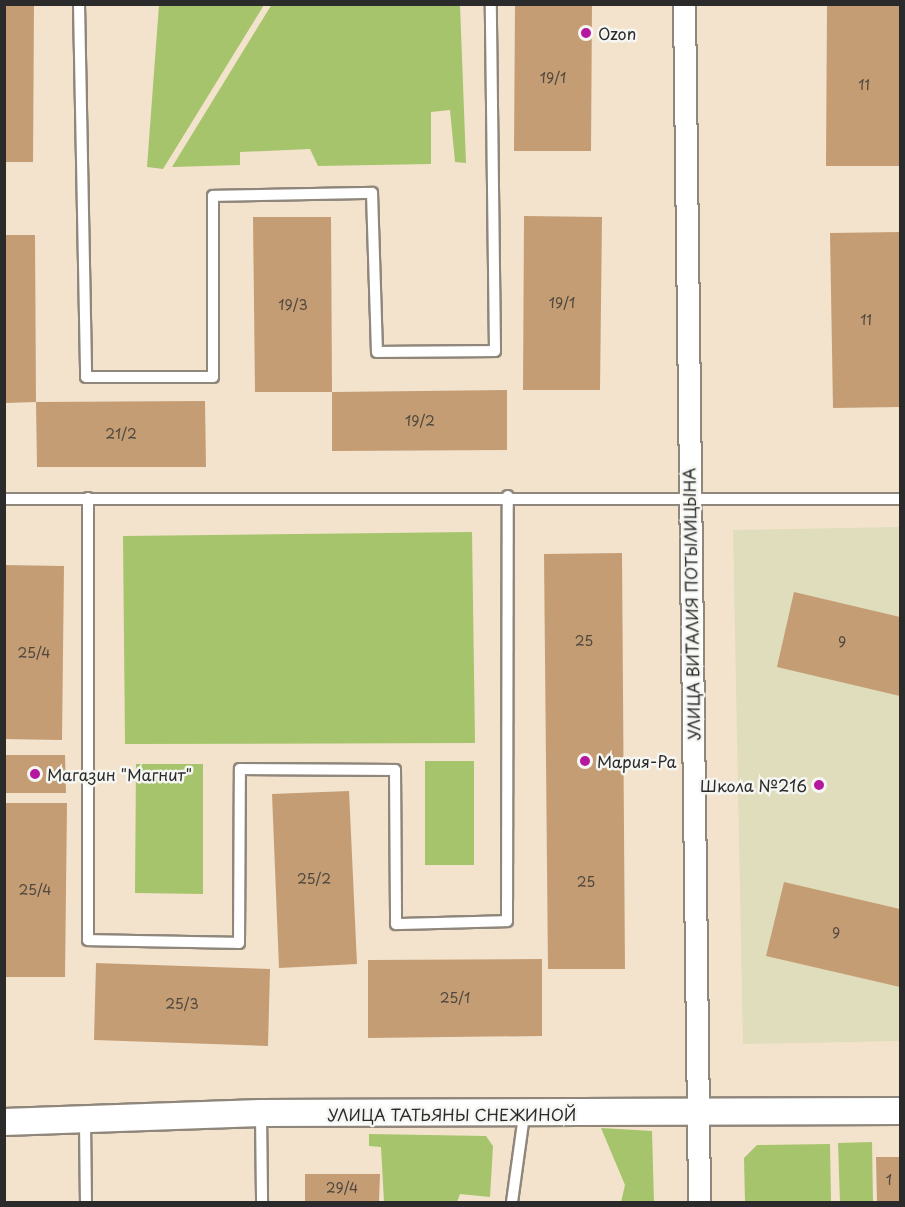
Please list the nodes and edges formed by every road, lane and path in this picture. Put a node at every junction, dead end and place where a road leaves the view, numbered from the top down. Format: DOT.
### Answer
graph roads {
  1 [pos="79,4"];
  2 [pos="491,4"];
  3 [pos="684,4"];
  4 [pos="508,496"];
  5 [pos="88,498"];
  6 [pos="690,498"];
  7 [pos="4,499"];
  8 [pos="900,499"];
  9 [pos="900,1111"];
  10 [pos="697,1112"];
  11 [pos="261,1113"];
  12 [pos="524,1115"];
  13 [pos="4,1122"];
  14 [pos="85,1122"];
  15 [pos="86,1203"];
  16 [pos="262,1203"];
  17 [pos="512,1203"];
  18 [pos="699,1203"];
  1 -- 2 [label="lane"];
  3 -- 6 [label="street, УЛИЦА ВИТАЛИЯ ПОТЫЛИЦЫНА"];
  4 -- 5 [label="lane"];
  4 -- 5 [label="lane"];
  4 -- 6 [label="lane"];
  5 -- 7 [label="lane"];
  6 -- 8 [label="lane"];
  6 -- 10 [label="street, УЛИЦА ВИТАЛИЯ ПОТЫЛИЦЫНА"];
  9 -- 10 [label="street, УЛИЦА ТАТЬЯНЫ СНЕЖИНОЙ"];
  10 -- 12 [label="street, УЛИЦА ТАТЬЯНЫ СНЕЖИНОЙ"];
  10 -- 18 [label="street, УЛИЦА ВИТАЛИЯ ПОТЫЛИЦЫНА"];
  11 -- 12 [label="street, УЛИЦА ТАТЬЯНЫ СНЕЖИНОЙ"];
  11 -- 14 [label="street, УЛИЦА ТАТЬЯНЫ СНЕЖИНОЙ"];
  11 -- 16 [label="lane"];
  12 -- 17 [label="lane"];
  13 -- 14 [label="street, УЛИЦА ТАТЬЯНЫ СНЕЖИНОЙ"];
  14 -- 15 [label="lane"];
}
